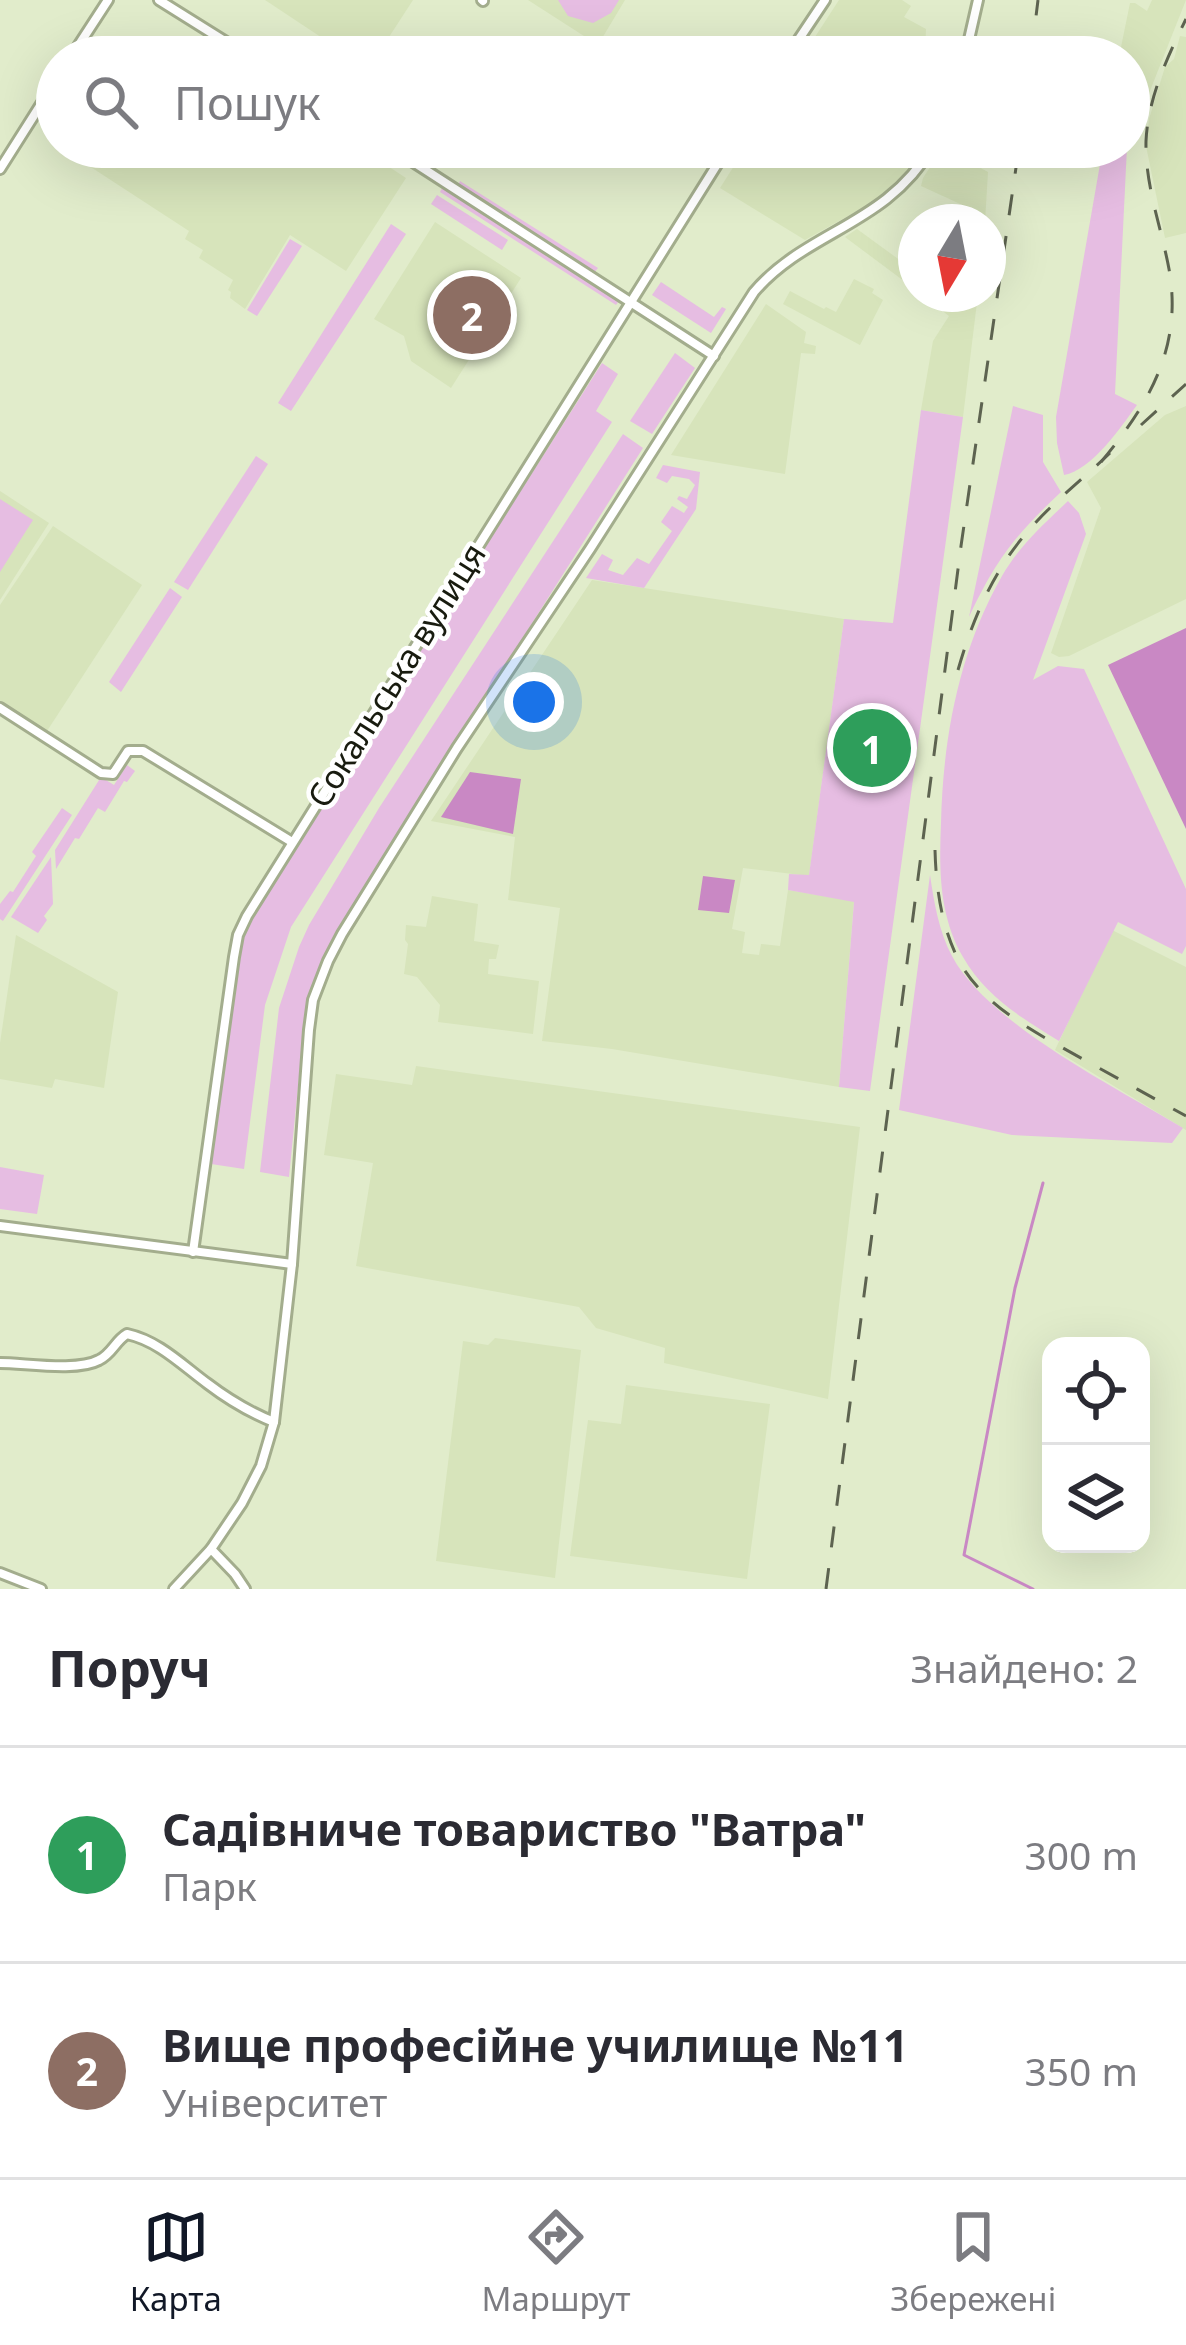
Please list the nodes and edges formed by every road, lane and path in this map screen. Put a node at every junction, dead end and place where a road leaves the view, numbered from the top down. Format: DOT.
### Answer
graph roads {
  1 [pos="108,0"];
  2 [pos="160,0"];
  3 [pos="825,0"];
  4 [pos="978,0"];
  5 [pos="85,36"];
  6 [pos="217,36"];
  7 [pos="801,36"];
  8 [pos="970,36"];
  9 [pos="36,113"];
  10 [pos="423,168"];
  11 [pos="715,168"];
  12 [pos="917,168"];
  13 [pos="0,170"];
  14 [pos="632,302"];
  15 [pos="714,356"];
  16 [pos="0,708"];
  17 [pos="292,842"];
  18 [pos="0,1226"];
  19 [pos="193,1252"];
  20 [pos="292,1264"];
  21 [pos="0,1363"];
  22 [pos="274,1421"];
  23 [pos="211,1549"];
  24 [pos="0,1573"];
  25 [pos="41,1589"];
  26 [pos="174,1589"];
  27 [pos="245,1589"];
  1 -- 5 [label="street"];
  2 -- 6 [label="street"];
  3 -- 7 [label="street"];
  4 -- 8 [label="street"];
  9 -- 13 [label="street"];
  10 -- 14 [label="street"];
  11 -- 14 [label="street, Сокальська вулиця"];
  12 -- 15 [label="street"];
  14 -- 15 [label="street"];
  14 -- 17 [label="street, Сокальська вулиця"];
  15 -- 20 [label="street"];
  16 -- 17 [label="street"];
  17 -- 19 [label="street, Сокальська вулиця"];
  18 -- 19 [label="street"];
  19 -- 20 [label="street"];
  20 -- 22 [label="street"];
  21 -- 22 [label="street"];
  22 -- 23 [label="street"];
  23 -- 26 [label="street"];
  23 -- 27 [label="street"];
  24 -- 25 [label="street"];
}
